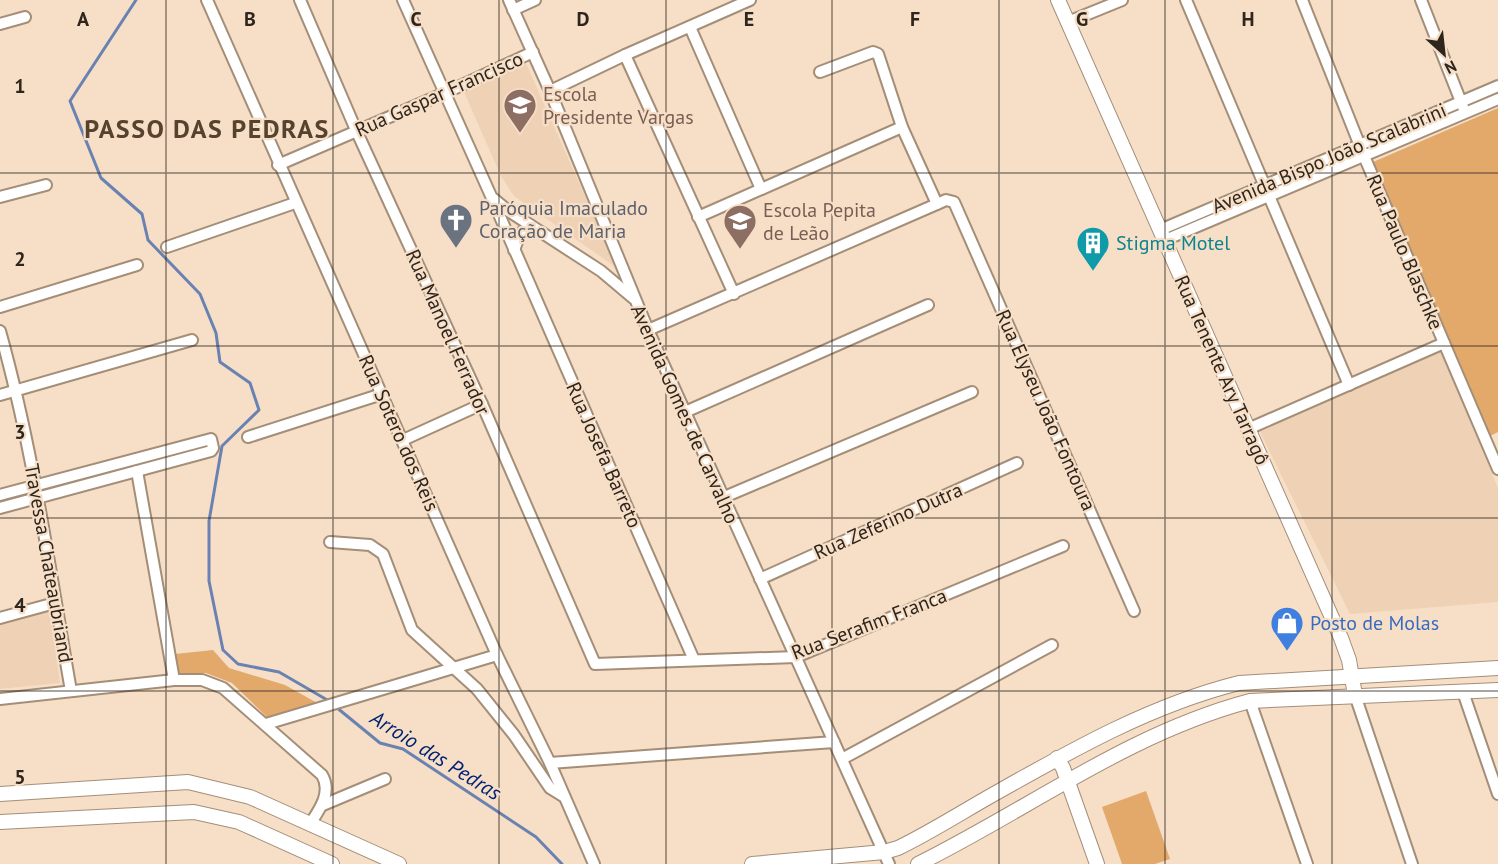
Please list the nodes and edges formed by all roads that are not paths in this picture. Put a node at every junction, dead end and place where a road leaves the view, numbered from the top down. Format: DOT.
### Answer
graph roads {
  1 [pos="207,0"];
  2 [pos="300,0"];
  3 [pos="403,0"];
  4 [pos="535,0"];
  5 [pos="750,0"];
  6 [pos="1058,0"];
  7 [pos="1122,0"];
  8 [pos="1186,0"];
  9 [pos="1302,0"];
  10 [pos="1421,0"];
  11 [pos="511,5"];
  12 [pos="25,17"];
  13 [pos="1068,22"];
  14 [pos="0,24"];
  15 [pos="690,27"];
  16 [pos="533,52"];
  17 [pos="625,55"];
  18 [pos="820,72"];
  19 [pos="1498,86"];
  20 [pos="550,91"];
  21 [pos="445,93"];
  22 [pos="1498,99"];
  23 [pos="1461,102"];
  24 [pos="1465,113"];
  25 [pos="902,127"];
  26 [pos="356,130"];
  27 [pos="1359,144"];
  28 [pos="1364,156"];
  29 [pos="278,165"];
  30 [pos="46,185"];
  31 [pos="1265,186"];
  32 [pos="761,189"];
  33 [pos="491,196"];
  34 [pos="0,197"];
  35 [pos="1269,197"];
  36 [pos="295,203"];
  37 [pos="937,204"];
  38 [pos="698,217"];
  39 [pos="530,225"];
  40 [pos="1162,235"];
  41 [pos="167,247"];
  42 [pos="514,250"];
  43 [pos="137,265"];
  44 [pos="734,294"];
  45 [pos="635,300"];
  46 [pos="928,305"];
  47 [pos="0,307"];
  48 [pos="648,330"];
  49 [pos="0,331"];
  50 [pos="192,340"];
  51 [pos="1444,343"];
  52 [pos="1349,385"];
  53 [pos="17,390"];
  54 [pos="972,392"];
  55 [pos="382,394"];
  56 [pos="0,395"];
  57 [pos="482,404"];
  58 [pos="685,412"];
  59 [pos="1248,429"];
  60 [pos="248,437"];
  61 [pos="1498,438"];
  62 [pos="403,440"];
  63 [pos="1487,442"];
  64 [pos="1017,463"];
  65 [pos="1498,469"];
  66 [pos="137,471"];
  67 [pos="37,490"];
  68 [pos="0,495"];
  69 [pos="722,498"];
  70 [pos="0,508"];
  71 [pos="330,542"];
  72 [pos="1063,546"];
  73 [pos="760,579"];
  74 [pos="55,603"];
  75 [pos="1134,611"];
  76 [pos="0,618"];
  77 [pos="1052,645"];
  78 [pos="497,655"];
  79 [pos="796,657"];
  80 [pos="694,660"];
  81 [pos="595,664"];
  82 [pos="454,668"];
  83 [pos="1498,669"];
  84 [pos="1352,676"];
  85 [pos="174,680"];
  86 [pos="1498,690"];
  87 [pos="71,691"];
  88 [pos="1463,692"];
  89 [pos="1355,695"];
  90 [pos="0,699"];
  91 [pos="1250,701"];
  92 [pos="266,724"];
  93 [pos="834,742"];
  94 [pos="1057,758"];
  95 [pos="842,759"];
  96 [pos="550,763"];
  97 [pos="385,779"];
  98 [pos="1067,782"];
  99 [pos="0,794"];
  100 [pos="1498,794"];
  101 [pos="563,796"];
  102 [pos="323,805"];
  103 [pos="0,822"];
  104 [pos="310,824"];
  105 [pos="886,858"];
  106 [pos="332,864"];
  107 [pos="399,864"];
  108 [pos="594,864"];
  109 [pos="752,864"];
  110 [pos="918,864"];
  111 [pos="1097,864"];
  112 [pos="1306,864"];
  113 [pos="1412,864"];
  1 -- 29 [label="street, Rua Sotero dos Reis"];
  2 -- 26 [label="street, Rua Manoel Ferrador"];
  3 -- 21 [label="street, Avenida Gomes de Carvalho"];
  4 -- 11 [label="street"];
  5 -- 15 [label="street"];
  6 -- 13 [label="main road, Rua Tenente Ary Tarragô"];
  7 -- 13 [label="street"];
  8 -- 31 [label="street"];
  9 -- 27 [label="street, Rua Paulo Blaschke"];
  10 -- 23 [label="street"];
  11 -- 16 [label="street"];
  12 -- 14 [label="street"];
  13 -- 40 [label="main road, Rua Tenente Ary Tarragô"];
  15 -- 17 [label="street"];
  15 -- 32 [label="street"];
  16 -- 20 [label="street"];
  16 -- 21 [label="street, Rua Gaspar Francisco"];
  17 -- 20 [label="street"];
  17 -- 38 [label="street"];
  18 -- 25 [label="street"];
  19 -- 23 [label="street, Avenida Bispo João Scalabrini"];
  20 -- 45 [label="street"];
  21 -- 26 [label="street, Rua Gaspar Francisco"];
  21 -- 33 [label="street, Avenida Gomes de Carvalho"];
  22 -- 24 [label="street, Avenida Bispo João Scalabrini"];
  23 -- 24 [label="street"];
  23 -- 27 [label="street, Avenida Bispo João Scalabrini"];
  24 -- 28 [label="street, Avenida Bispo João Scalabrini"];
  25 -- 32 [label="street"];
  25 -- 37 [label="street"];
  26 -- 29 [label="street, Rua Gaspar Francisco"];
  26 -- 57 [label="street, Rua Manoel Ferrador"];
  27 -- 28 [label="street, Rua Paulo Blaschke"];
  27 -- 31 [label="street, Avenida Bispo João Scalabrini"];
  28 -- 35 [label="street, Avenida Bispo João Scalabrini"];
  28 -- 51 [label="street, Rua Paulo Blaschke"];
  29 -- 36 [label="street, Rua Sotero dos Reis"];
  30 -- 34 [label="street"];
  31 -- 35 [label="street"];
  31 -- 40 [label="street, Avenida Bispo João Scalabrini"];
  32 -- 38 [label="street"];
  33 -- 39 [label="street, Avenida Gomes de Carvalho"];
  33 -- 42 [label="street, Rua Josefa Barreto"];
  35 -- 40 [label="street, Avenida Bispo João Scalabrini"];
  35 -- 52 [label="street"];
  36 -- 41 [label="street"];
  36 -- 55 [label="street, Rua Sotero dos Reis"];
  37 -- 44 [label="street"];
  37 -- 75 [label="street, Rua Elyseu João Fontoura"];
  38 -- 44 [label="street"];
  39 -- 42 [label="street"];
  39 -- 45 [label="street, Avenida Gomes de Carvalho"];
  40 -- 59 [label="main road, Rua Tenente Ary Tarragô"];
  42 -- 80 [label="street, Rua Josefa Barreto"];
  43 -- 47 [label="street"];
  44 -- 48 [label="street"];
  45 -- 48 [label="street, Avenida Gomes de Carvalho"];
  46 -- 58 [label="street"];
  48 -- 58 [label="street, Avenida Gomes de Carvalho"];
  49 -- 53 [label="street, Travessa Chateaubriand"];
  50 -- 53 [label="street"];
  51 -- 52 [label="street"];
  51 -- 63 [label="street, Rua Paulo Blaschke"];
  52 -- 59 [label="street"];
  53 -- 56 [label="street"];
  53 -- 67 [label="street, Travessa Chateaubriand"];
  54 -- 69 [label="street"];
  55 -- 60 [label="street"];
  55 -- 62 [label="street, Rua Sotero dos Reis"];
  57 -- 62 [label="street"];
  57 -- 81 [label="street, Rua Manoel Ferrador"];
  58 -- 69 [label="street, Avenida Gomes de Carvalho"];
  59 -- 84 [label="main road, Rua Tenente Ary Tarragô"];
  61 -- 63 [label="street"];
  62 -- 78 [label="street, Rua Sotero dos Reis"];
  63 -- 65 [label="street, Rua Paulo Blaschke"];
  64 -- 73 [label="street, Rua Zeferino Dutra"];
  66 -- 67 [label="street"];
  66 -- 67 [label="street"];
  66 -- 85 [label="street"];
  67 -- 68 [label="street"];
  67 -- 70 [label="street"];
  67 -- 74 [label="street, Travessa Chateaubriand"];
  69 -- 73 [label="street, Avenida Gomes de Carvalho"];
  71 -- 82 [label="street"];
  72 -- 79 [label="street, Rua Serafim Franca"];
  73 -- 79 [label="street, Avenida Gomes de Carvalho"];
  74 -- 76 [label="street"];
  74 -- 87 [label="street, Travessa Chateaubriand"];
  77 -- 95 [label="street"];
  78 -- 82 [label="street"];
  78 -- 96 [label="street, Rua Sotero dos Reis"];
  79 -- 80 [label="street, Rua Serafim Franca"];
  79 -- 93 [label="street, Avenida Gomes de Carvalho"];
  80 -- 81 [label="street, Rua Serafim Franca"];
  82 -- 92 [label="street"];
  82 -- 101 [label="street"];
  83 -- 84 [label="main road"];
  84 -- 89 [label="main road, Rua Tenente Ary Tarragô"];
  84 -- 94 [label="main road"];
  85 -- 87 [label="street"];
  85 -- 92 [label="street"];
  86 -- 88 [label="main road"];
  87 -- 90 [label="street"];
  88 -- 89 [label="main road"];
  88 -- 100 [label="street"];
  89 -- 91 [label="main road"];
  89 -- 113 [label="street"];
  91 -- 98 [label="main road"];
  91 -- 112 [label="street"];
  92 -- 102 [label="street"];
  93 -- 95 [label="street, Avenida Gomes de Carvalho"];
  93 -- 96 [label="street"];
  94 -- 98 [label="main road"];
  94 -- 105 [label="main road"];
  95 -- 105 [label="street, Avenida Gomes de Carvalho"];
  96 -- 101 [label="street, Rua Sotero dos Reis"];
  97 -- 102 [label="street"];
  98 -- 110 [label="main road"];
  98 -- 111 [label="main road"];
  99 -- 104 [label="main road"];
  101 -- 108 [label="street, Rua Sotero dos Reis"];
  102 -- 104 [label="street"];
  103 -- 106 [label="main road"];
  104 -- 107 [label="main road"];
  105 -- 109 [label="main road"];
}
